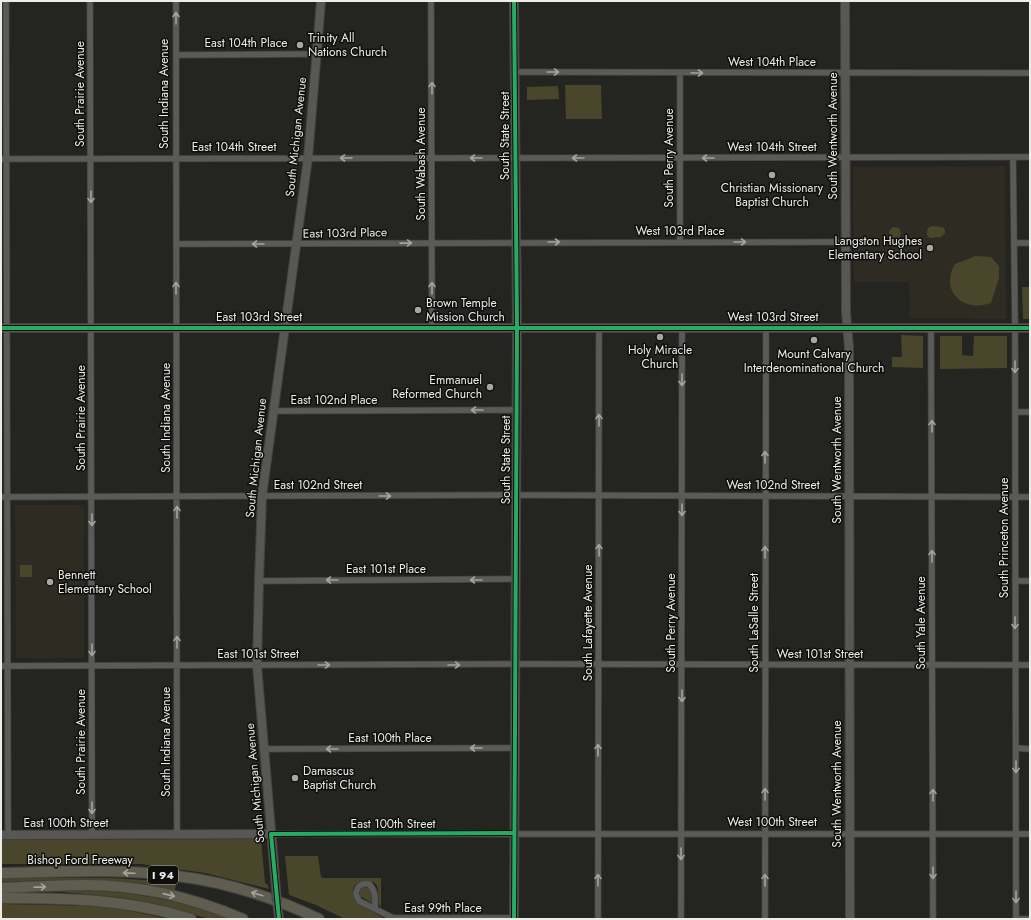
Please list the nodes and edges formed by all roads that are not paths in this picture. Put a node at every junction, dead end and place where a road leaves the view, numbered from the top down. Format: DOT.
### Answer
graph roads {
  1 [pos="6,1"];
  2 [pos="90,1"];
  3 [pos="176,1"];
  4 [pos="321,1"];
  5 [pos="431,1"];
  6 [pos="514,1"];
  7 [pos="845,1"];
  8 [pos="176,54"];
  9 [pos="316,54"];
  10 [pos="514,72"];
  11 [pos="680,73"];
  12 [pos="845,73"];
  13 [pos="1030,73"];
  14 [pos="515,157"];
  15 [pos="1013,157"];
  16 [pos="1030,157"];
  17 [pos="91,158"];
  18 [pos="175,158"];
  19 [pos="308,158"];
  20 [pos="432,158"];
  21 [pos="680,158"];
  22 [pos="845,158"];
  23 [pos="4,159"];
  24 [pos="515,242"];
  25 [pos="680,242"];
  26 [pos="846,242"];
  27 [pos="432,243"];
  28 [pos="1014,243"];
  29 [pos="1030,243"];
  30 [pos="176,244"];
  31 [pos="297,244"];
  32 [pos="92,327"];
  33 [pos="177,327"];
  34 [pos="285,327"];
  35 [pos="432,327"];
  36 [pos="516,327"];
  37 [pos="600,327"];
  38 [pos="682,327"];
  39 [pos="766,327"];
  40 [pos="847,327"];
  41 [pos="932,327"];
  42 [pos="4,328"];
  43 [pos="1015,328"];
  44 [pos="1030,328"];
  45 [pos="516,410"];
  46 [pos="273,411"];
  47 [pos="1015,412"];
  48 [pos="1030,412"];
  49 [pos="516,495"];
  50 [pos="262,496"];
  51 [pos="599,496"];
  52 [pos="682,496"];
  53 [pos="765,496"];
  54 [pos="849,496"];
  55 [pos="932,496"];
  56 [pos="1015,496"];
  57 [pos="1030,496"];
  58 [pos="4,497"];
  59 [pos="92,497"];
  60 [pos="177,497"];
  61 [pos="515,579"];
  62 [pos="258,581"];
  63 [pos="1015,581"];
  64 [pos="1030,581"];
  65 [pos="514,664"];
  66 [pos="598,664"];
  67 [pos="177,665"];
  68 [pos="258,665"];
  69 [pos="682,665"];
  70 [pos="766,665"];
  71 [pos="849,665"];
  72 [pos="933,665"];
  73 [pos="1015,665"];
  74 [pos="1030,665"];
  75 [pos="1,666"];
  76 [pos="8,666"];
  77 [pos="92,666"];
  78 [pos="515,748"];
  79 [pos="1016,748"];
  80 [pos="265,749"];
  81 [pos="1030,749"];
  82 [pos="514,833"];
  83 [pos="598,833"];
  84 [pos="765,833"];
  85 [pos="272,834"];
  86 [pos="681,834"];
  87 [pos="850,834"];
  88 [pos="932,834"];
  89 [pos="1016,834"];
  90 [pos="1030,834"];
  91 [pos="4,835"];
  92 [pos="92,835"];
  93 [pos="177,835"];
  94 [pos="1,872"];
  95 [pos="1,888"];
  96 [pos="1,898"];
  97 [pos="375,908"];
  98 [pos="1030,918"];
  99 [pos="191,919"];
  100 [pos="243,919"];
  101 [pos="278,919"];
  102 [pos="319,919"];
  103 [pos="514,919"];
  104 [pos="598,919"];
  105 [pos="681,919"];
  106 [pos="765,919"];
  107 [pos="850,919"];
  108 [pos="933,919"];
  109 [pos="1016,919"];
  1 -- 23 [label="street"];
  2 -- 17 [label="street, South Prairie Avenue"];
  8 -- 3 [label="street, South Indiana Avenue, one-way"];
  4 -- 9 [label="street, South Michigan Avenue"];
  20 -- 5 [label="street, South Wabash Avenue, one-way"];
  6 -- 10 [label="street, South State Street"];
  7 -- 12 [label="street, South Wentworth Avenue"];
  8 -- 9 [label="street, East 104th Place"];
  8 -- 18 [label="street, South Indiana Avenue"];
  9 -- 19 [label="street, South Michigan Avenue"];
  10 -- 11 [label="street, West 104th Place, one-way"];
  10 -- 14 [label="street, South State Street"];
  11 -- 12 [label="street, West 104th Place, one-way"];
  11 -- 21 [label="street, South Perry Avenue"];
  12 -- 13 [label="street, West 104th Place"];
  12 -- 22 [label="street, South Wentworth Avenue"];
  14 -- 20 [label="street, East 104th Street, one-way"];
  21 -- 14 [label="street, West 104th Street, one-way"];
  14 -- 24 [label="street, South State Street"];
  15 -- 16 [label="street, West 104th Street"];
  15 -- 22 [label="street, West 104th Street"];
  15 -- 28 [label="street, South Princeton Avenue"];
  17 -- 18 [label="street, East 104th Street"];
  17 -- 23 [label="street, East 104th Street"];
  17 -- 32 [label="street, South Prairie Avenue, one-way"];
  18 -- 19 [label="street, East 104th Street"];
  18 -- 30 [label="street, South Indiana Avenue"];
  20 -- 19 [label="street, East 104th Street, one-way"];
  19 -- 31 [label="street, South Michigan Avenue"];
  20 -- 27 [label="street, South Wabash Avenue"];
  22 -- 21 [label="street, West 104th Street, one-way"];
  21 -- 25 [label="street, South Perry Avenue"];
  22 -- 26 [label="street, South Wentworth Avenue"];
  23 -- 42 [label="street"];
  24 -- 25 [label="street, West 103rd Place, one-way"];
  24 -- 27 [label="street, East 103rd Place"];
  24 -- 36 [label="street, South State Street"];
  25 -- 26 [label="street, West 103rd Place, one-way"];
  26 -- 40 [label="street, South Wentworth Avenue"];
  31 -- 27 [label="street, East 103rd Place, one-way"];
  35 -- 27 [label="street, South Wabash Avenue, one-way"];
  28 -- 29 [label="street"];
  28 -- 43 [label="street, South Princeton Avenue"];
  31 -- 30 [label="street, East 103rd Place, one-way"];
  33 -- 30 [label="street, South Indiana Avenue, one-way"];
  31 -- 34 [label="street, South Michigan Avenue"];
  32 -- 33 [label="street, East 103rd Street"];
  32 -- 42 [label="street, East 103rd Street"];
  32 -- 59 [label="street, South Prairie Avenue"];
  33 -- 34 [label="street, East 103rd Street"];
  33 -- 60 [label="street, South Indiana Avenue"];
  34 -- 35 [label="street, East 103rd Street"];
  34 -- 46 [label="street, South Michigan Avenue"];
  35 -- 36 [label="street, East 103rd Street"];
  36 -- 37 [label="street, West 103rd Street"];
  36 -- 45 [label="street, South State Street"];
  37 -- 38 [label="street, West 103rd Street"];
  51 -- 37 [label="street, South Lafayette Avenue, one-way"];
  38 -- 39 [label="street, West 103rd Street"];
  38 -- 52 [label="street, South Perry Avenue, one-way"];
  39 -- 40 [label="street, West 103rd Street"];
  53 -- 39 [label="street, South LaSalle Street, one-way"];
  40 -- 41 [label="street, West 103rd Street"];
  40 -- 54 [label="street, South Wentworth Avenue"];
  41 -- 43 [label="street, West 103rd Street"];
  55 -- 41 [label="street, South Yale Avenue, one-way"];
  42 -- 58 [label="street"];
  43 -- 44 [label="street, West 103rd Street"];
  43 -- 47 [label="street, South Princeton Avenue, one-way"];
  45 -- 46 [label="street, East 102nd Place, one-way"];
  45 -- 49 [label="street, South State Street"];
  46 -- 50 [label="street, South Michigan Avenue"];
  47 -- 48 [label="street"];
  47 -- 56 [label="street, South Princeton Avenue"];
  50 -- 49 [label="street, East 102nd Street, one-way"];
  49 -- 51 [label="street, West 102nd Street"];
  49 -- 61 [label="street, South State Street"];
  50 -- 60 [label="street, East 102nd Street"];
  50 -- 62 [label="street, South Michigan Avenue"];
  51 -- 52 [label="street, West 102nd Street"];
  66 -- 51 [label="street, South Lafayette Avenue, one-way"];
  52 -- 53 [label="street, West 102nd Street"];
  52 -- 69 [label="street, South Perry Avenue, one-way"];
  53 -- 54 [label="street, West 102nd Street"];
  70 -- 53 [label="street, South LaSalle Street, one-way"];
  54 -- 55 [label="street, West 102nd Street"];
  54 -- 71 [label="street, South Wentworth Avenue"];
  55 -- 56 [label="street, West 102nd Street"];
  72 -- 55 [label="street, South Yale Avenue, one-way"];
  56 -- 57 [label="street, West 102nd Street"];
  56 -- 63 [label="street, South Princeton Avenue"];
  58 -- 59 [label="street, East 102nd Street"];
  58 -- 76 [label="street"];
  59 -- 60 [label="street, East 102nd Street"];
  59 -- 77 [label="street, South Prairie Avenue, one-way"];
  67 -- 60 [label="street, South Indiana Avenue, one-way"];
  61 -- 62 [label="street, East 101st Place, one-way"];
  61 -- 65 [label="street, South State Street"];
  62 -- 68 [label="street, South Michigan Avenue"];
  63 -- 64 [label="street"];
  63 -- 73 [label="street, South Princeton Avenue, one-way"];
  65 -- 66 [label="street, West 101st Street"];
  68 -- 65 [label="street, East 101st Street, one-way"];
  65 -- 78 [label="street, South State Street"];
  66 -- 69 [label="street, West 101st Street"];
  83 -- 66 [label="street, South Lafayette Avenue, one-way"];
  67 -- 68 [label="street, East 101st Street"];
  67 -- 77 [label="street, East 101st Street"];
  67 -- 93 [label="street, South Indiana Avenue"];
  68 -- 80 [label="street, South Michigan Avenue"];
  69 -- 70 [label="street, West 101st Street"];
  69 -- 86 [label="street, South Perry Avenue, one-way"];
  70 -- 71 [label="street, West 101st Street"];
  84 -- 70 [label="street, South LaSalle Street, one-way"];
  71 -- 72 [label="street, West 101st Street"];
  71 -- 87 [label="street, South Wentworth Avenue"];
  72 -- 73 [label="street, West 101st Street"];
  88 -- 72 [label="street, South Yale Avenue, one-way"];
  73 -- 74 [label="street, West 101st Street"];
  73 -- 79 [label="street, South Princeton Avenue"];
  75 -- 76 [label="street, East 101st Street"];
  76 -- 77 [label="street, East 101st Street"];
  76 -- 91 [label="street"];
  77 -- 92 [label="street, South Prairie Avenue, one-way"];
  78 -- 80 [label="street, East 100th Place, one-way"];
  78 -- 82 [label="street, South State Street"];
  79 -- 81 [label="street"];
  79 -- 89 [label="street, South Princeton Avenue, one-way"];
  80 -- 85 [label="street, South Michigan Avenue"];
  82 -- 83 [label="street, West 100th Street"];
  82 -- 85 [label="street, East 100th Street"];
  82 -- 103 [label="street, South State Street"];
  83 -- 86 [label="street, West 100th Street"];
  104 -- 83 [label="street, South Lafayette Avenue, one-way"];
  84 -- 86 [label="street, West 100th Street"];
  84 -- 87 [label="street, West 100th Street"];
  106 -- 84 [label="street, South LaSalle Street, one-way"];
  85 -- 93 [label="street, East 100th Street"];
  85 -- 101 [label="street, South Michigan Avenue, bridge"];
  86 -- 105 [label="street, South Perry Avenue, one-way"];
  87 -- 88 [label="street, West 100th Street"];
  87 -- 107 [label="street, South Wentworth Avenue"];
  88 -- 89 [label="street, West 100th Street"];
  88 -- 108 [label="street, South Yale Avenue, one-way"];
  89 -- 90 [label="street, West 100th Street"];
  89 -- 109 [label="street, South Princeton Avenue, one-way"];
  91 -- 92 [label="street, East 100th Street"];
  92 -- 93 [label="street, East 100th Street"];
  102 -- 94 [label="highway, Bishop Ford Freeway / I 94, one-way"];
  95 -- 100 [label="highway, one-way"];
  96 -- 99 [label="highway"];
  97 -- 97 [label="street, East 99th Place"];
  97 -- 103 [label="street, East 99th Place"];
  98 -- 109 [label="street"];
}
